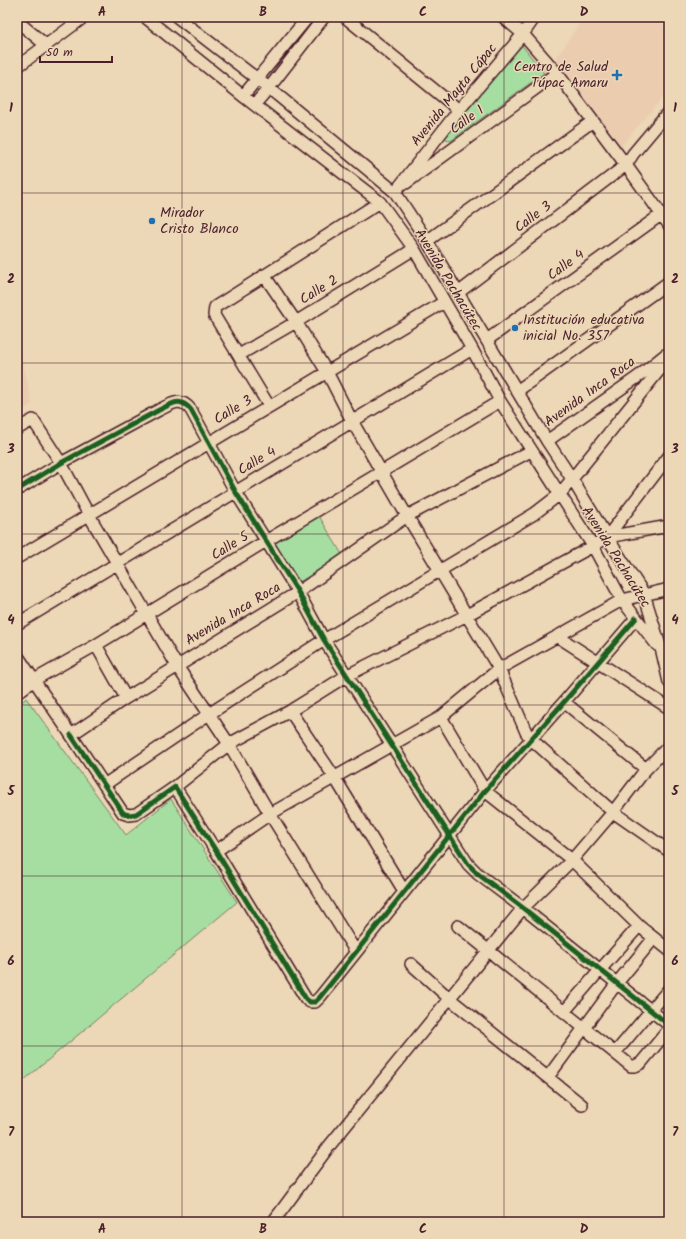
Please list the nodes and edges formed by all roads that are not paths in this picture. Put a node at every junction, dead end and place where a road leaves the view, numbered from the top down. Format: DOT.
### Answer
graph roads {
  1 [pos="84,17"];
  2 [pos="145,17"];
  3 [pos="177,17"];
  4 [pos="308,17"];
  5 [pos="324,17"];
  6 [pos="345,17"];
  7 [pos="503,17"];
  8 [pos="535,17"];
  9 [pos="17,21"];
  10 [pos="523,34"];
  11 [pos="47,46"];
  12 [pos="17,67"];
  13 [pos="557,73"];
  14 [pos="257,79"];
  15 [pos="269,88"];
  16 [pos="243,96"];
  17 [pos="255,104"];
  18 [pos="460,110"];
  19 [pos="667,116"];
  20 [pos="593,121"];
  21 [pos="626,165"];
  22 [pos="395,192"];
  23 [pos="380,202"];
  24 [pos="662,214"];
  25 [pos="669,225"];
  26 [pos="427,240"];
  27 [pos="414,249"];
  28 [pos="264,276"];
  29 [pos="669,282"];
  30 [pos="458,293"];
  31 [pos="444,302"];
  32 [pos="296,322"];
  33 [pos="487,340"];
  34 [pos="472,349"];
  35 [pos="669,352"];
  36 [pos="238,355"];
  37 [pos="669,358"];
  38 [pos="327,372"];
  39 [pos="517,391"];
  40 [pos="500,401"];
  41 [pos="269,406"];
  42 [pos="352,421"];
  43 [pos="17,429"];
  44 [pos="547,441"];
  45 [pos="208,443"];
  46 [pos="531,450"];
  47 [pos="669,456"];
  48 [pos="61,463"];
  49 [pos="382,471"];
  50 [pos="572,479"];
  51 [pos="17,490"];
  52 [pos="235,491"];
  53 [pos="560,494"];
  54 [pos="89,515"];
  55 [pos="407,516"];
  56 [pos="669,526"];
  57 [pos="607,537"];
  58 [pos="266,541"];
  59 [pos="594,546"];
  60 [pos="17,558"];
  61 [pos="117,563"];
  62 [pos="440,570"];
  63 [pos="669,589"];
  64 [pos="298,592"];
  65 [pos="644,594"];
  66 [pos="622,600"];
  67 [pos="147,614"];
  68 [pos="467,615"];
  69 [pos="636,618"];
  70 [pos="17,624"];
  71 [pos="557,636"];
  72 [pos="324,640"];
  73 [pos="96,645"];
  74 [pos="666,651"];
  75 [pos="17,655"];
  76 [pos="598,662"];
  77 [pos="177,666"];
  78 [pos="499,669"];
  79 [pos="17,673"];
  80 [pos="346,676"];
  81 [pos="31,682"];
  82 [pos="669,682"];
  83 [pos="17,693"];
  84 [pos="126,698"];
  85 [pos="564,702"];
  86 [pos="669,708"];
  87 [pos="290,711"];
  88 [pos="209,714"];
  89 [pos="441,717"];
  90 [pos="71,735"];
  91 [pos="531,739"];
  92 [pos="230,744"];
  93 [pos="390,745"];
  94 [pos="669,746"];
  95 [pos="646,769"];
  96 [pos="335,778"];
  97 [pos="104,785"];
  98 [pos="175,787"];
  99 [pos="485,791"];
  100 [pos="613,812"];
  101 [pos="270,814"];
  102 [pos="450,836"];
  103 [pos="216,851"];
  104 [pos="669,851"];
  105 [pos="572,860"];
  106 [pos="404,891"];
  107 [pos="523,908"];
  108 [pos="458,926"];
  109 [pos="639,926"];
  110 [pos="654,938"];
  111 [pos="669,950"];
  112 [pos="488,951"];
  113 [pos="356,952"];
  114 [pos="411,964"];
  115 [pos="600,970"];
  116 [pos="617,983"];
  117 [pos="669,989"];
  118 [pos="450,999"];
  119 [pos="651,1011"];
  120 [pos="564,1012"];
  121 [pos="669,1025"];
  122 [pos="584,1027"];
  123 [pos="669,1029"];
  124 [pos="615,1053"];
  125 [pos="548,1077"];
  126 [pos="582,1105"];
  127 [pos="273,1222"];
  1 -- 11 [label="street"];
  2 -- 16 [label="street, Avenida Pachacútec"];
  3 -- 14 [label="street, Avenida Pachacútec"];
  4 -- 14 [label="street"];
  5 -- 15 [label="street"];
  6 -- 18 [label="street"];
  7 -- 10 [label="street"];
  8 -- 10 [label="street, Avenida Mayta Cápac"];
  9 -- 11 [label="street"];
  10 -- 13 [label="street"];
  10 -- 18 [label="street, Avenida Mayta Cápac"];
  11 -- 12 [label="street"];
  13 -- 20 [label="street"];
  13 -- 22 [label="street, Calle 1"];
  14 -- 15 [label="street, Avenida Pachacútec"];
  14 -- 16 [label="street"];
  15 -- 17 [label="street"];
  15 -- 22 [label="street, Avenida Pachacútec"];
  16 -- 17 [label="street, Avenida Pachacútec"];
  17 -- 23 [label="street, Avenida Pachacútec"];
  18 -- 22 [label="street, Avenida Mayta Cápac"];
  19 -- 21 [label="street, Calle 3"];
  20 -- 21 [label="street"];
  20 -- 26 [label="street"];
  21 -- 24 [label="street"];
  21 -- 30 [label="street, Calle 3"];
  22 -- 26 [label="street, Avenida Pachacútec"];
  23 -- 27 [label="street, Avenida Pachacútec"];
  23 -- 28 [label="street"];
  24 -- 25 [label="street"];
  24 -- 33 [label="street, Calle 4"];
  26 -- 30 [label="street, Avenida Pachacútec"];
  27 -- 31 [label="street, Avenida Pachacútec"];
  27 -- 32 [label="street, Calle 2"];
  28 -- 32 [label="street"];
  28 -- 36 [label="street"];
  29 -- 39 [label="street"];
  30 -- 33 [label="street, Avenida Pachacútec"];
  31 -- 34 [label="street, Avenida Pachacútec"];
  31 -- 38 [label="street, Calle 3"];
  32 -- 36 [label="street, Calle 2"];
  32 -- 38 [label="street"];
  33 -- 39 [label="street, Avenida Pachacútec"];
  34 -- 40 [label="street, Avenida Pachacútec"];
  34 -- 42 [label="street, Calle 4"];
  35 -- 44 [label="street, Avenida Inca Roca"];
  36 -- 41 [label="street"];
  37 -- 50 [label="street"];
  38 -- 41 [label="street, Calle 3"];
  38 -- 42 [label="street"];
  39 -- 44 [label="street, Avenida Pachacútec"];
  40 -- 46 [label="street, Avenida Pachacútec"];
  40 -- 49 [label="street, Calle 5"];
  41 -- 45 [label="street, Calle 3"];
  42 -- 49 [label="street"];
  42 -- 52 [label="street, Calle 4"];
  43 -- 48 [label="street"];
  44 -- 50 [label="street, Avenida Pachacútec"];
  45 -- 48 [label="street"];
  45 -- 52 [label="street"];
  45 -- 54 [label="street, Calle 3"];
  46 -- 53 [label="street, Avenida Pachacútec"];
  46 -- 55 [label="street, Avenida Inca Roca"];
  47 -- 57 [label="street"];
  48 -- 51 [label="street"];
  48 -- 54 [label="street"];
  49 -- 55 [label="street"];
  49 -- 58 [label="street, Calle 5"];
  50 -- 53 [label="street"];
  50 -- 57 [label="street, Avenida Pachacútec"];
  52 -- 58 [label="street"];
  52 -- 61 [label="street, Calle 4"];
  53 -- 59 [label="street, Avenida Pachacútec"];
  53 -- 62 [label="street"];
  54 -- 60 [label="street, Calle 3"];
  54 -- 61 [label="street"];
  55 -- 62 [label="street"];
  55 -- 64 [label="street, Avenida Inca Roca"];
  56 -- 57 [label="street"];
  57 -- 59 [label="street"];
  57 -- 65 [label="street, Avenida Pachacútec"];
  58 -- 64 [label="street"];
  58 -- 67 [label="street, Calle 5"];
  59 -- 66 [label="street, Avenida Pachacútec"];
  59 -- 68 [label="street"];
  61 -- 67 [label="street"];
  61 -- 70 [label="street, Calle 4"];
  62 -- 68 [label="street"];
  62 -- 72 [label="street"];
  63 -- 65 [label="street"];
  64 -- 72 [label="street"];
  64 -- 77 [label="street, Avenida Inca Roca"];
  65 -- 66 [label="street"];
  65 -- 74 [label="street, Avenida Pachacútec"];
  66 -- 69 [label="street, Avenida Pachacútec"];
  66 -- 71 [label="street"];
  67 -- 73 [label="street, Calle 5"];
  67 -- 77 [label="street"];
  68 -- 78 [label="street"];
  68 -- 80 [label="street"];
  69 -- 74 [label="street, Avenida Pachacútec"];
  69 -- 76 [label="street"];
  71 -- 76 [label="street"];
  71 -- 78 [label="street"];
  72 -- 80 [label="street"];
  72 -- 88 [label="street"];
  73 -- 81 [label="street, Calle 5"];
  73 -- 84 [label="street"];
  74 -- 82 [label="street"];
  75 -- 81 [label="street"];
  76 -- 85 [label="street"];
  76 -- 86 [label="street"];
  77 -- 84 [label="street, Avenida Inca Roca"];
  77 -- 88 [label="street"];
  78 -- 89 [label="street"];
  78 -- 91 [label="street"];
  79 -- 81 [label="street"];
  80 -- 87 [label="street"];
  80 -- 93 [label="street"];
  81 -- 83 [label="street, Calle 5"];
  81 -- 90 [label="street"];
  84 -- 90 [label="street, Avenida Inca Roca"];
  85 -- 91 [label="street"];
  85 -- 95 [label="street"];
  87 -- 92 [label="street"];
  87 -- 96 [label="street"];
  88 -- 92 [label="street"];
  88 -- 97 [label="street"];
  89 -- 93 [label="street"];
  89 -- 99 [label="street"];
  90 -- 97 [label="street"];
  91 -- 99 [label="street"];
  91 -- 100 [label="street"];
  92 -- 98 [label="street"];
  92 -- 101 [label="street"];
  93 -- 96 [label="street"];
  93 -- 102 [label="street"];
  94 -- 95 [label="street"];
  95 -- 100 [label="street"];
  96 -- 101 [label="street"];
  96 -- 106 [label="street"];
  97 -- 98 [label="street"];
  98 -- 103 [label="street"];
  99 -- 102 [label="street"];
  99 -- 105 [label="street"];
  100 -- 104 [label="street"];
  100 -- 105 [label="street"];
  101 -- 103 [label="street"];
  101 -- 113 [label="street"];
  102 -- 106 [label="street"];
  102 -- 107 [label="street"];
  103 -- 113 [label="street"];
  105 -- 107 [label="street"];
  105 -- 109 [label="street"];
  106 -- 113 [label="street"];
  107 -- 112 [label="street"];
  107 -- 115 [label="street"];
  108 -- 112 [label="street"];
  109 -- 110 [label="street"];
  109 -- 115 [label="street"];
  110 -- 111 [label="street"];
  110 -- 116 [label="street"];
  112 -- 118 [label="street"];
  112 -- 120 [label="street"];
  114 -- 118 [label="street"];
  115 -- 116 [label="street"];
  115 -- 120 [label="street"];
  116 -- 119 [label="street"];
  116 -- 122 [label="street"];
  117 -- 119 [label="street"];
  118 -- 125 [label="street"];
  118 -- 127 [label="street"];
  119 -- 121 [label="street"];
  119 -- 124 [label="street"];
  120 -- 122 [label="street"];
  122 -- 124 [label="street"];
  122 -- 125 [label="street"];
  123 -- 124 [label="street"];
  125 -- 126 [label="street"];
}
